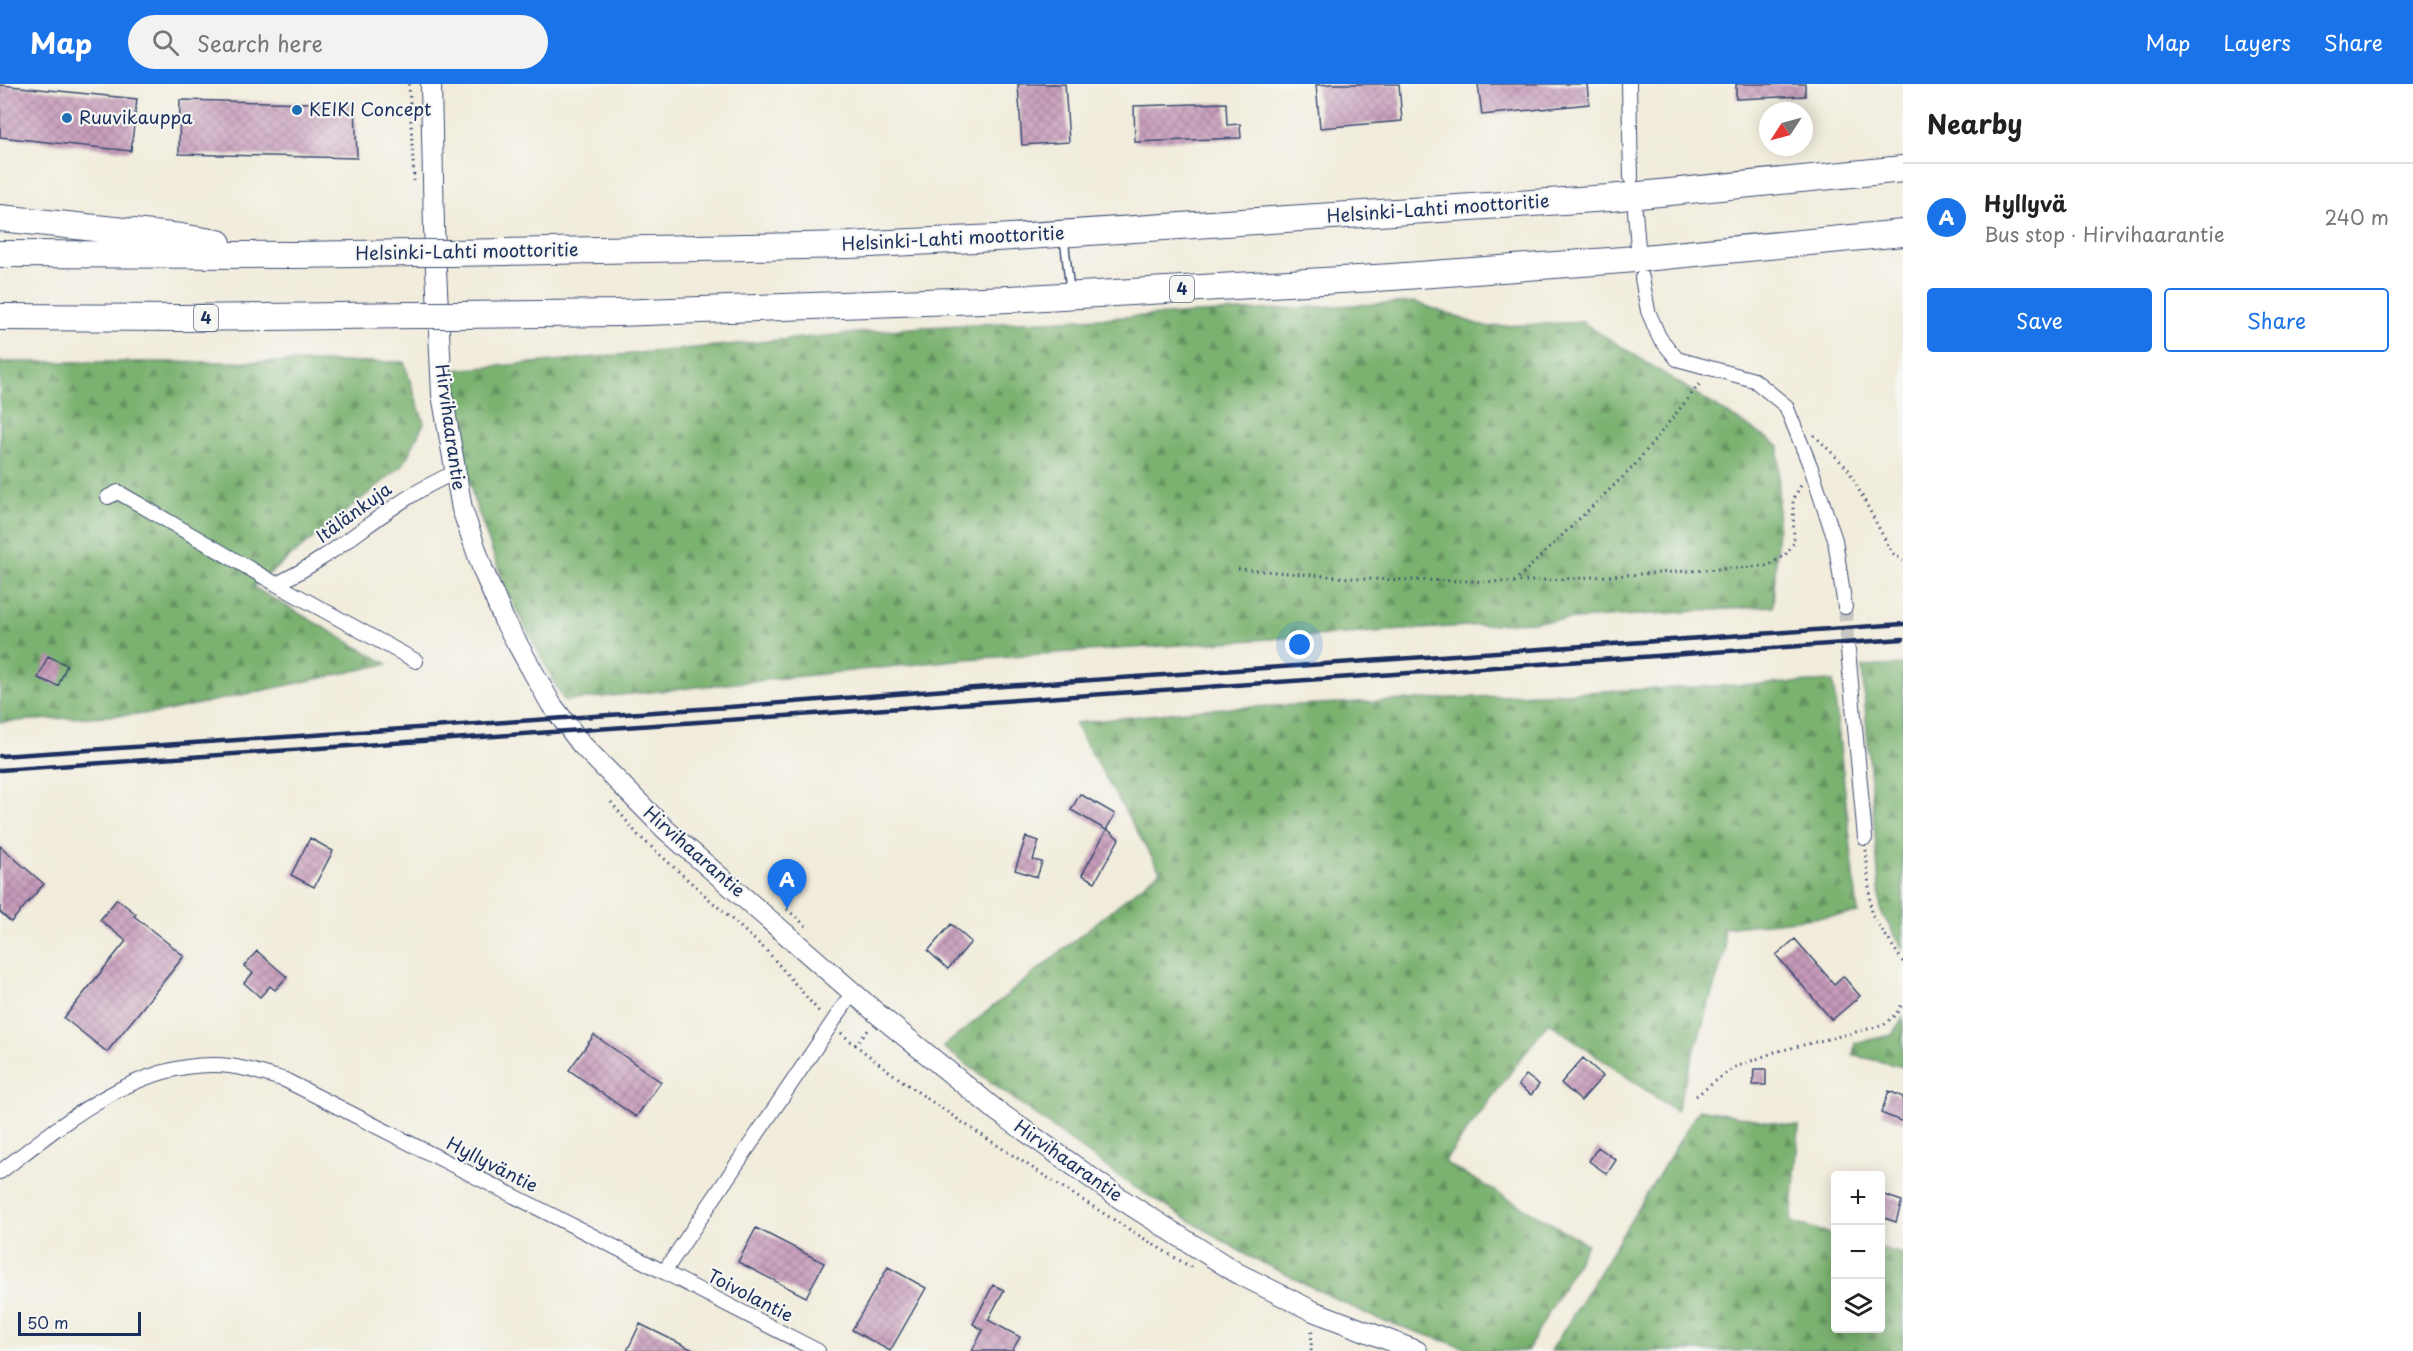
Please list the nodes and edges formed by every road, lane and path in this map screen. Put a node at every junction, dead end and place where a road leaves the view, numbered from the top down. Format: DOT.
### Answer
graph roads {
  1 [pos="409,84"];
  2 [pos="431,84"];
  3 [pos="1629,84"];
  4 [pos="1903,169"];
  5 [pos="1631,178"];
  6 [pos="416,188"];
  7 [pos="1635,211"];
  8 [pos="0,218"];
  9 [pos="1063,233"];
  10 [pos="1903,233"];
  11 [pos="1638,247"];
  12 [pos="0,254"];
  13 [pos="295,255"];
  14 [pos="1642,278"];
  15 [pos="1071,295"];
  16 [pos="0,317"];
  17 [pos="1712,368"];
  18 [pos="1809,429"];
  19 [pos="1811,468"];
  20 [pos="454,473"];
  21 [pos="108,497"];
  22 [pos="1903,561"];
  23 [pos="1238,569"];
  24 [pos="1514,582"];
  25 [pos="276,584"];
  26 [pos="1845,607"];
  27 [pos="1848,650"];
  28 [pos="416,661"];
  29 [pos="607,796"];
  30 [pos="1865,838"];
  31 [pos="1903,962"];
  32 [pos="853,992"];
  33 [pos="1903,1002"];
  34 [pos="831,1024"];
  35 [pos="1696,1096"];
  36 [pos="0,1172"];
  37 [pos="664,1272"];
  38 [pos="1203,1274"];
  39 [pos="1304,1327"];
  40 [pos="1322,1335"];
  41 [pos="818,1351"];
  42 [pos="1417,1351"];
  1 -- 6 [label="path"];
  2 -- 20 [label="street, Hirvihaarantie"];
  3 -- 5 [label="street"];
  4 -- 9 [label="highway, Helsinki-Lahti moottoritie"];
  7 -- 11 [label="street"];
  8 -- 13 [label="highway"];
  9 -- 13 [label="highway, Helsinki-Lahti moottoritie, bridge"];
  9 -- 15 [label="lane"];
  10 -- 15 [label="highway, 4"];
  12 -- 13 [label="highway, Helsinki-Lahti moottoritie"];
  14 -- 17 [label="street"];
  15 -- 16 [label="highway, 4, bridge"];
  17 -- 19 [label="street"];
  17 -- 24 [label="path"];
  18 -- 22 [label="path"];
  19 -- 24 [label="path"];
  19 -- 26 [label="street"];
  20 -- 25 [label="street, Itälänkuja"];
  20 -- 32 [label="street, Hirvihaarantie"];
  21 -- 25 [label="street"];
  23 -- 24 [label="path"];
  25 -- 28 [label="street"];
  27 -- 30 [label="street"];
  29 -- 34 [label="path"];
  30 -- 31 [label="path"];
  32 -- 34 [label="street"];
  32 -- 42 [label="street, Hirvihaarantie"];
  33 -- 35 [label="path"];
  34 -- 37 [label="street"];
  34 -- 38 [label="path"];
  36 -- 37 [label="street, Hyllyväntie"];
  37 -- 41 [label="street, Toivolantie"];
  39 -- 40 [label="path"];
}
